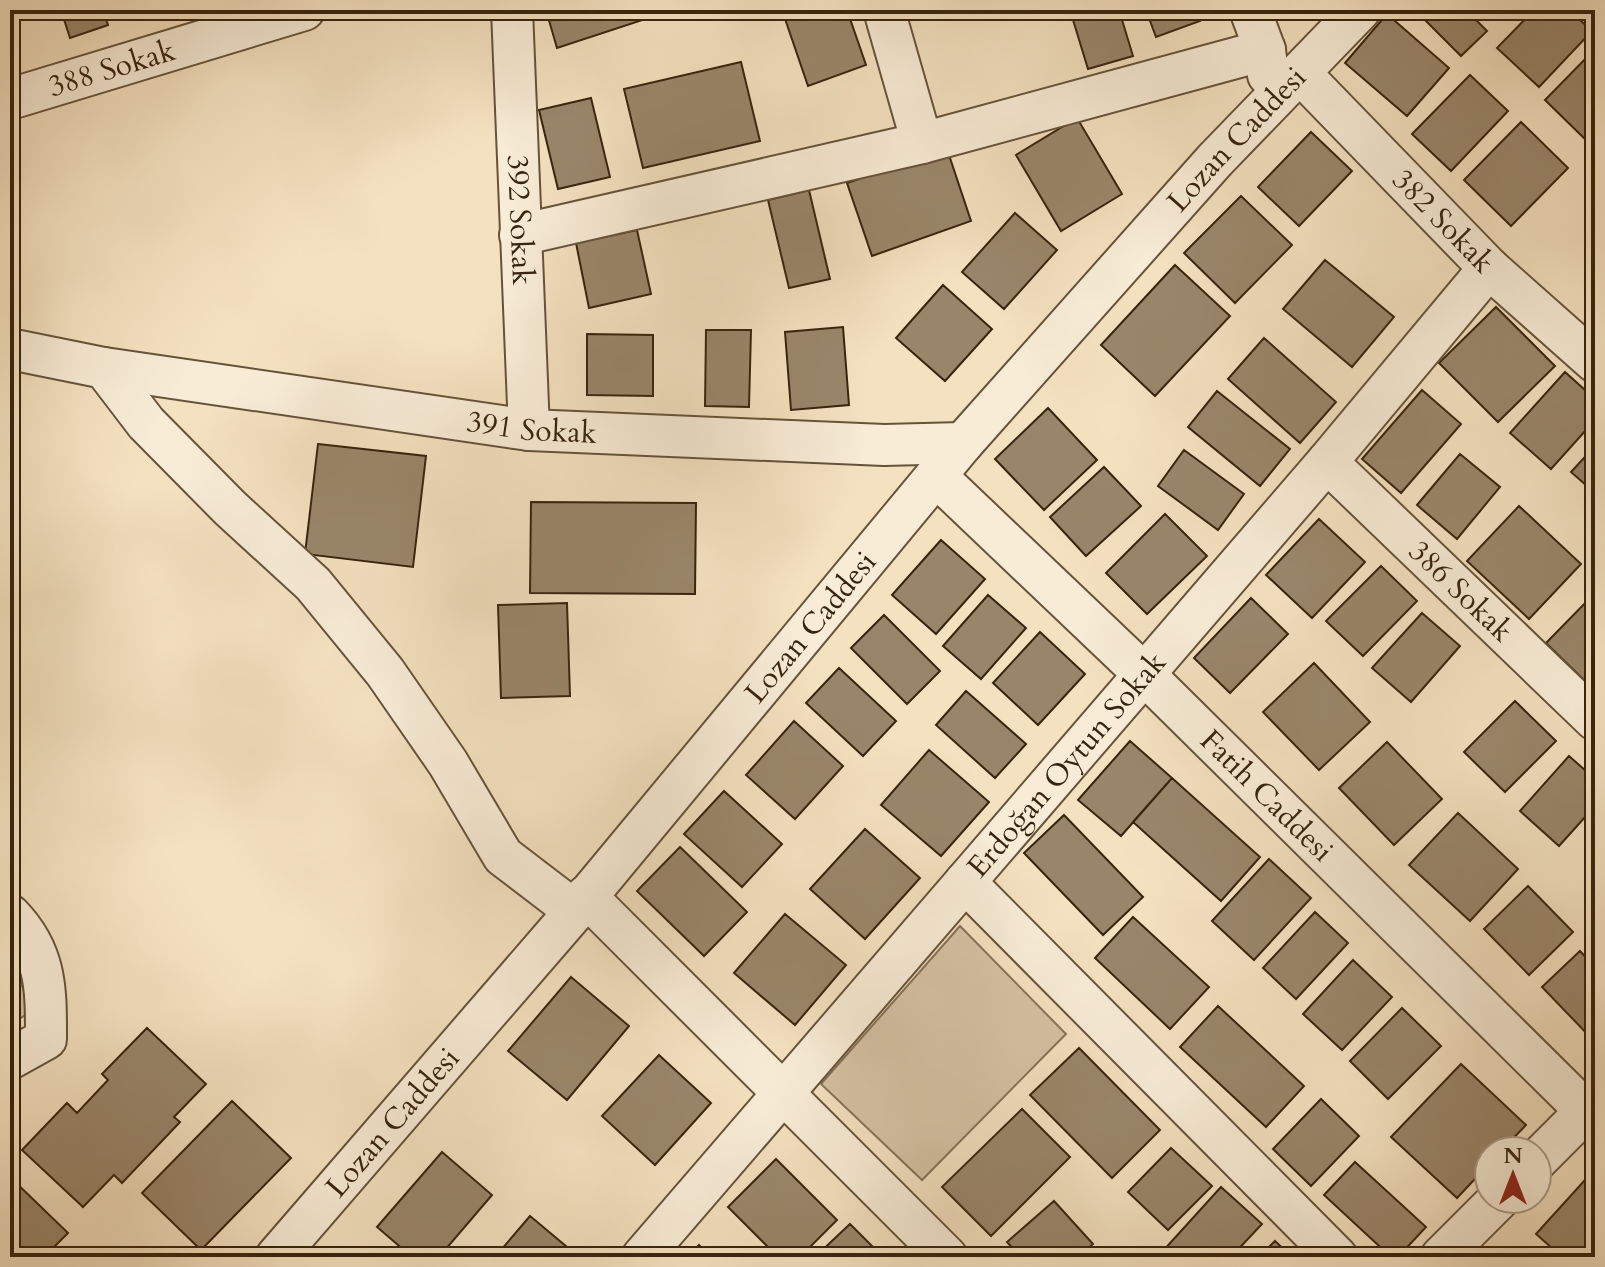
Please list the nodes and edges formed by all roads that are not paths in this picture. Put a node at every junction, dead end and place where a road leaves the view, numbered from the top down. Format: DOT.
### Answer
graph roads {
  1 [pos="304,10"];
  2 [pos="512,10"];
  3 [pos="884,10"];
  4 [pos="1250,10"];
  5 [pos="1360,10"];
  6 [pos="1265,50"];
  7 [pos="1300,73"];
  8 [pos="10,99"];
  9 [pos="1270,104"];
  10 [pos="922,143"];
  11 [pos="520,235"];
  12 [pos="1489,268"];
  13 [pos="10,349"];
  14 [pos="1595,362"];
  15 [pos="104,368"];
  16 [pos="529,430"];
  17 [pos="963,443"];
  18 [pos="1327,462"];
  19 [pos="936,476"];
  20 [pos="1144,674"];
  21 [pos="1595,720"];
  22 [pos="965,882"];
  23 [pos="580,904"];
  24 [pos="10,915"];
  25 [pos="10,1059"];
  26 [pos="782,1094"];
  27 [pos="1592,1111"];
  28 [pos="1553,1146"];
  29 [pos="1483,1215"];
  30 [pos="276,1257"];
  31 [pos="642,1257"];
  32 [pos="947,1257"];
  33 [pos="1337,1257"];
  34 [pos="1441,1257"];
  1 -- 8 [label="street, 388 Sokak"];
  2 -- 11 [label="street, 392 Sokak"];
  3 -- 10 [label="street"];
  4 -- 6 [label="street"];
  5 -- 7 [label="street, Lozan Caddesi"];
  6 -- 9 [label="street"];
  6 -- 10 [label="street"];
  7 -- 9 [label="street, Lozan Caddesi"];
  7 -- 12 [label="street, 382 Sokak"];
  9 -- 17 [label="street, Lozan Caddesi"];
  10 -- 11 [label="street"];
  11 -- 16 [label="street, 392 Sokak"];
  12 -- 14 [label="street, 382 Sokak"];
  12 -- 18 [label="street, Erdoğan Oytun Sokak"];
  13 -- 15 [label="street, 391 Sokak"];
  15 -- 16 [label="street, 391 Sokak"];
  15 -- 23 [label="street"];
  16 -- 17 [label="street, 391 Sokak"];
  17 -- 19 [label="street, Lozan Caddesi"];
  18 -- 20 [label="street, Erdoğan Oytun Sokak"];
  18 -- 21 [label="street, 386 Sokak"];
  19 -- 20 [label="street, Fatih Caddesi"];
  19 -- 23 [label="street, Lozan Caddesi"];
  20 -- 22 [label="street, Erdoğan Oytun Sokak"];
  20 -- 27 [label="street, Fatih Caddesi"];
  22 -- 26 [label="street, Erdoğan Oytun Sokak"];
  22 -- 33 [label="street"];
  23 -- 26 [label="street"];
  23 -- 30 [label="street, Lozan Caddesi"];
  24 -- 25 [label="street"];
  26 -- 31 [label="street, Erdoğan Oytun Sokak"];
  26 -- 32 [label="street"];
  27 -- 28 [label="street"];
  29 -- 34 [label="street"];
}
